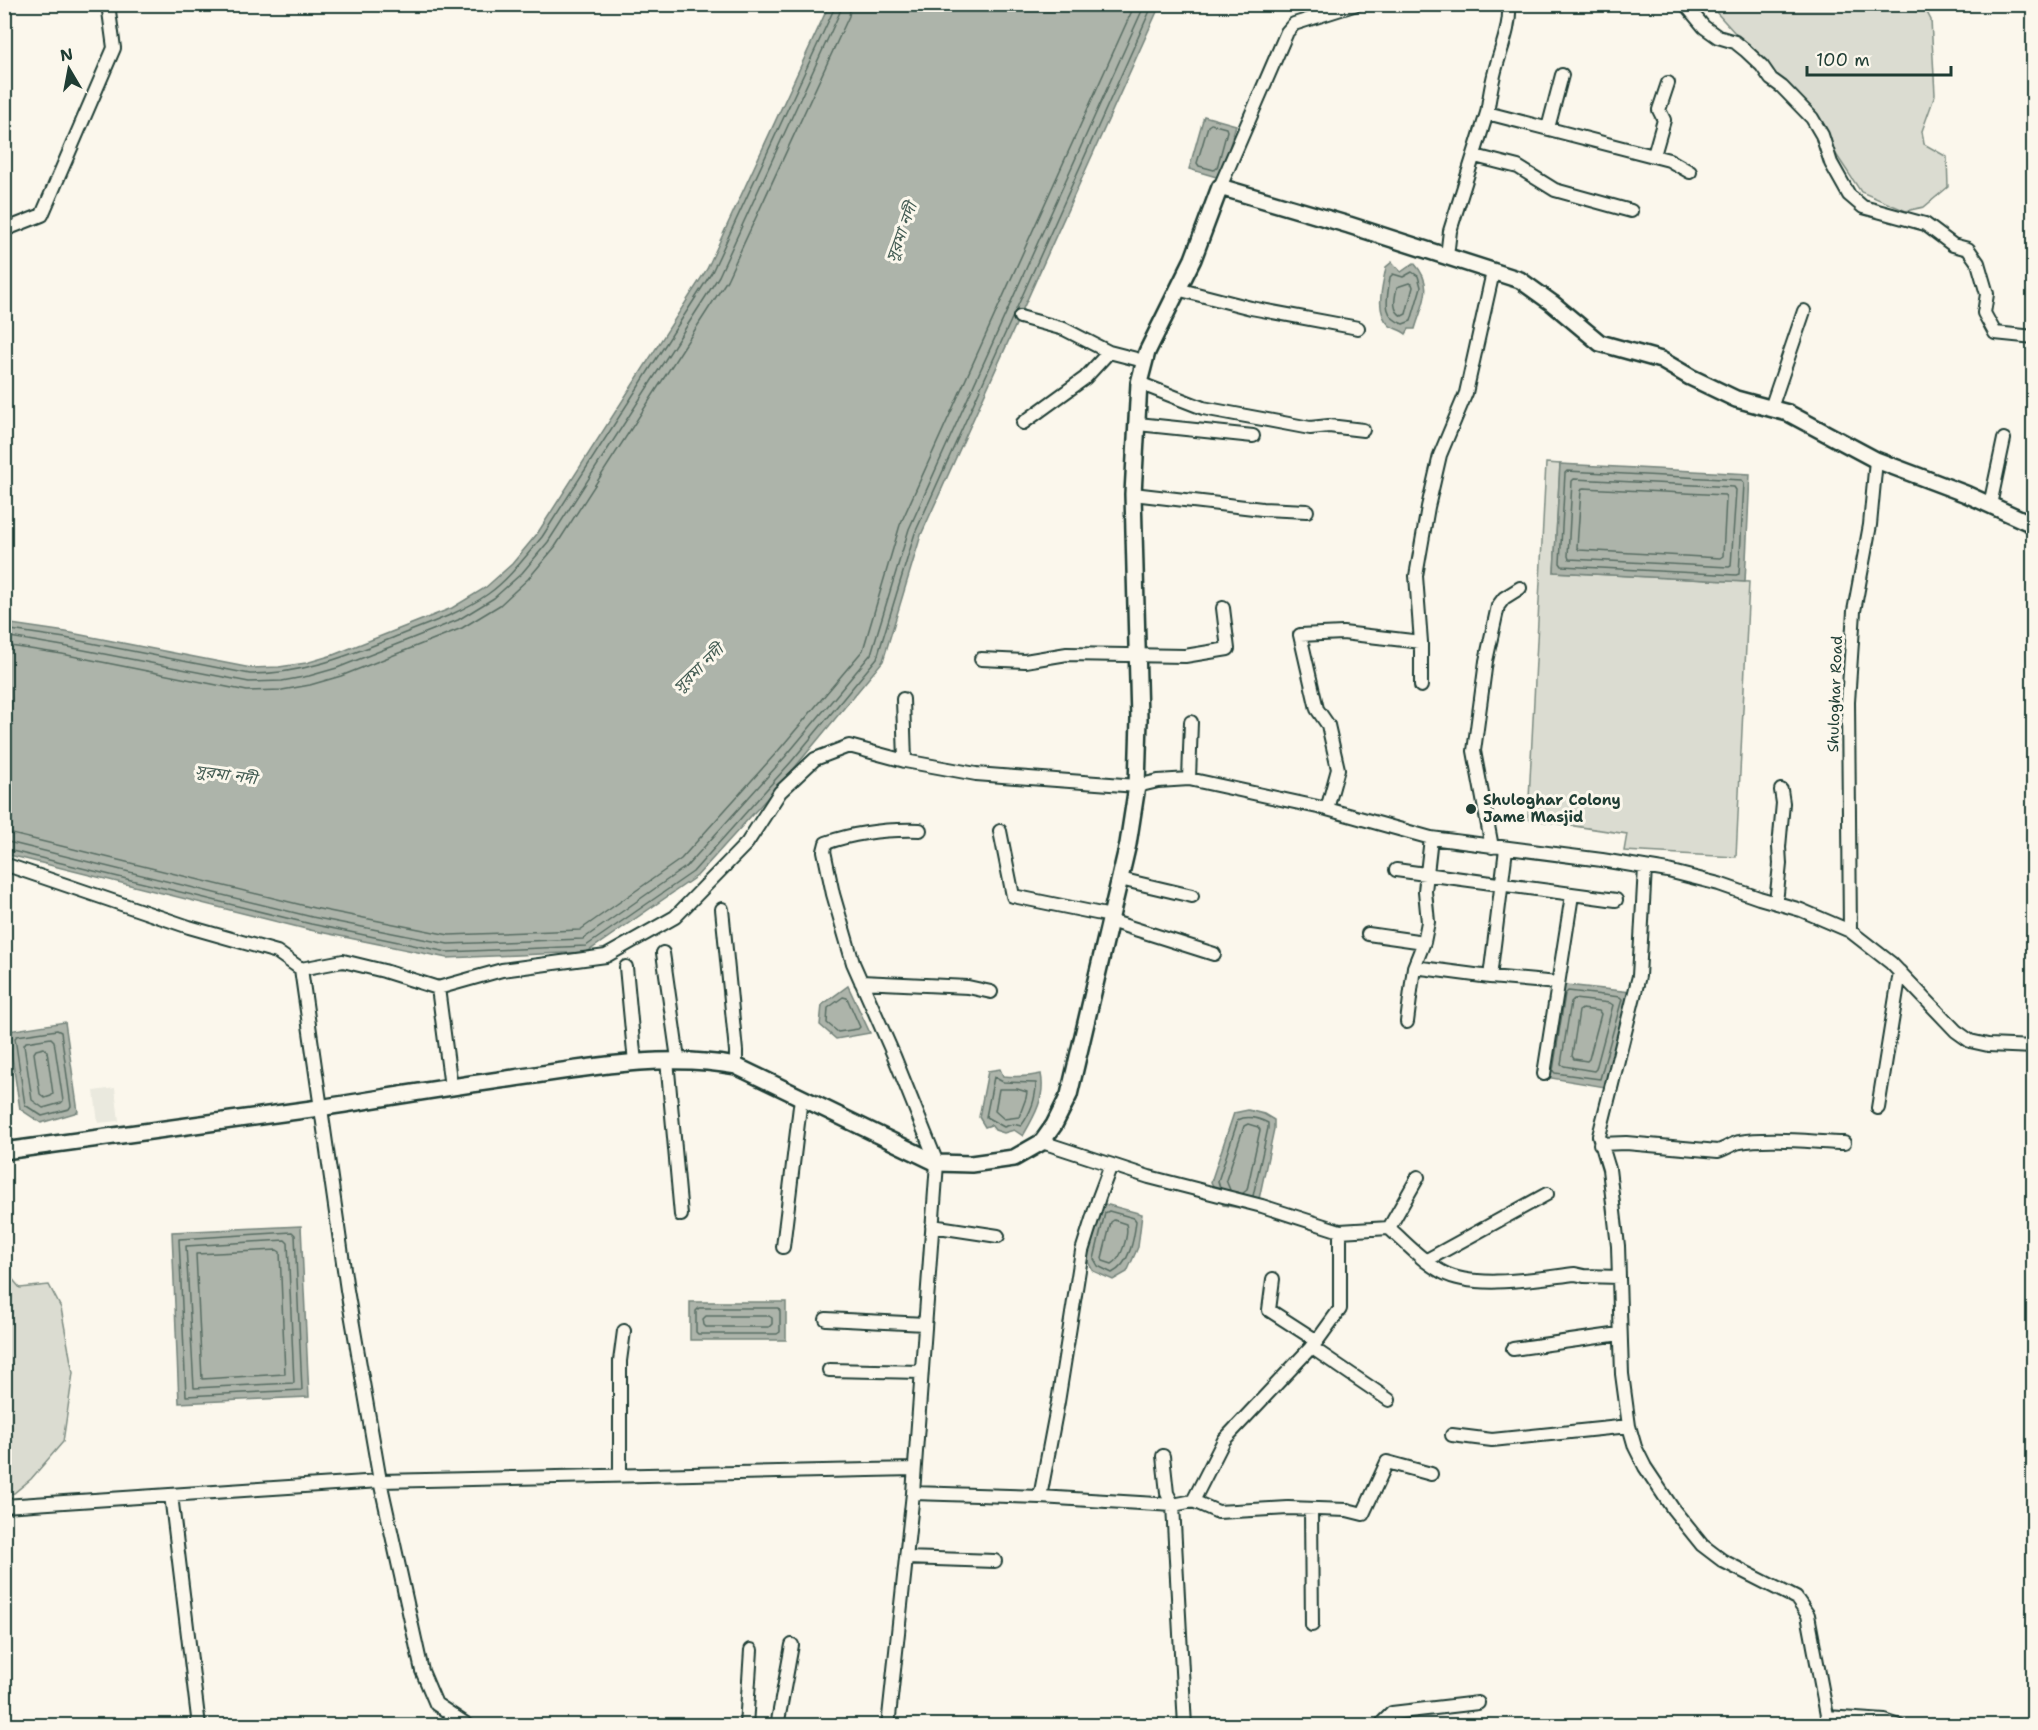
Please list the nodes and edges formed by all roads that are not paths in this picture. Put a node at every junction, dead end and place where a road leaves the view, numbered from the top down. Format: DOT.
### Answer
graph roads {
  1 [pos="108,4"];
  2 [pos="1357,4"];
  3 [pos="1509,4"];
  4 [pos="1685,4"];
  5 [pos="1562,75"];
  6 [pos="1668,83"];
  7 [pos="1487,113"];
  8 [pos="1548,128"];
  9 [pos="1654,155"];
  10 [pos="1475,156"];
  11 [pos="1690,172"];
  12 [pos="1220,187"];
  13 [pos="1631,211"];
  14 [pos="4,230"];
  15 [pos="1447,256"];
  16 [pos="1493,272"];
  17 [pos="1177,290"];
  18 [pos="1804,311"];
  19 [pos="1020,317"];
  20 [pos="1358,328"];
  21 [pos="2034,337"];
  22 [pos="1109,352"];
  23 [pos="1144,362"];
  24 [pos="1139,382"];
  25 [pos="1771,408"];
  26 [pos="1023,423"];
  27 [pos="1138,424"];
  28 [pos="1363,430"];
  29 [pos="1253,436"];
  30 [pos="2004,439"];
  31 [pos="1876,460"];
  32 [pos="1133,494"];
  33 [pos="1990,505"];
  34 [pos="1307,511"];
  35 [pos="2034,525"];
  36 [pos="1520,588"];
  37 [pos="1223,608"];
  38 [pos="1421,642"];
  39 [pos="1137,657"];
  40 [pos="981,659"];
  41 [pos="1421,686"];
  42 [pos="903,699"];
  43 [pos="1191,722"];
  44 [pos="905,761"];
  45 [pos="1189,779"];
  46 [pos="1137,786"];
  47 [pos="1781,790"];
  48 [pos="1327,809"];
  49 [pos="920,830"];
  50 [pos="1000,831"];
  51 [pos="1431,838"];
  52 [pos="1492,846"];
  53 [pos="1506,849"];
  54 [pos="4,864"];
  55 [pos="1645,867"];
  56 [pos="1396,870"];
  57 [pos="1427,874"];
  58 [pos="1120,879"];
  59 [pos="1502,884"];
  60 [pos="1572,895"];
  61 [pos="1192,896"];
  62 [pos="1616,900"];
  63 [pos="1776,903"];
  64 [pos="722,909"];
  65 [pos="1110,919"];
  66 [pos="1850,931"];
  67 [pos="1368,934"];
  68 [pos="1424,942"];
  69 [pos="663,953"];
  70 [pos="1214,954"];
  71 [pos="626,967"];
  72 [pos="1414,967"];
  73 [pos="301,969"];
  74 [pos="1900,972"];
  75 [pos="1490,977"];
  76 [pos="861,982"];
  77 [pos="1558,983"];
  78 [pos="438,988"];
  79 [pos="991,992"];
  80 [pos="1407,1022"];
  81 [pos="2034,1047"];
  82 [pos="673,1060"];
  83 [pos="635,1063"];
  84 [pos="736,1066"];
  85 [pos="1544,1074"];
  86 [pos="450,1087"];
  87 [pos="801,1098"];
  88 [pos="321,1107"];
  89 [pos="1878,1108"];
  90 [pos="1042,1143"];
  91 [pos="1844,1143"];
  92 [pos="1600,1144"];
  93 [pos="4,1151"];
  94 [pos="937,1163"];
  95 [pos="1111,1165"];
  96 [pos="1418,1178"];
  97 [pos="1547,1194"];
  98 [pos="681,1215"];
  99 [pos="932,1226"];
  100 [pos="1389,1228"];
  101 [pos="1340,1232"];
  102 [pos="998,1236"];
  103 [pos="783,1247"];
  104 [pos="1425,1261"];
  105 [pos="1619,1277"];
  106 [pos="1273,1279"];
  107 [pos="826,1319"];
  108 [pos="925,1324"];
  109 [pos="624,1331"];
  110 [pos="1620,1334"];
  111 [pos="1314,1344"];
  112 [pos="1514,1349"];
  113 [pos="829,1370"];
  114 [pos="921,1372"];
  115 [pos="1389,1400"];
  116 [pos="1629,1426"];
  117 [pos="1452,1435"];
  118 [pos="1163,1456"];
  119 [pos="914,1469"];
  120 [pos="1431,1474"];
  121 [pos="620,1476"];
  122 [pos="380,1481"];
  123 [pos="913,1493"];
  124 [pos="171,1495"];
  125 [pos="1040,1497"];
  126 [pos="1193,1501"];
  127 [pos="1173,1505"];
  128 [pos="4,1506"];
  129 [pos="1311,1509"];
  130 [pos="906,1558"];
  131 [pos="995,1561"];
  132 [pos="1312,1625"];
  133 [pos="792,1645"];
  134 [pos="751,1650"];
  135 [pos="1478,1703"];
  136 [pos="1828,1721"];
  137 [pos="199,1725"];
  138 [pos="470,1725"];
  139 [pos="746,1725"];
  140 [pos="777,1725"];
  141 [pos="888,1725"];
  142 [pos="1185,1725"];
  143 [pos="1383,1725"];
  144 [pos="1900,1725"];
  1 -- 14 [label="street"];
  2 -- 12 [label="street"];
  3 -- 7 [label="street"];
  4 -- 21 [label="street"];
  5 -- 8 [label="street"];
  6 -- 9 [label="street"];
  7 -- 8 [label="street"];
  7 -- 10 [label="street"];
  8 -- 9 [label="street"];
  9 -- 11 [label="street"];
  10 -- 13 [label="street"];
  10 -- 15 [label="street"];
  12 -- 15 [label="main road"];
  12 -- 17 [label="main road"];
  15 -- 16 [label="main road"];
  16 -- 25 [label="main road"];
  16 -- 38 [label="street"];
  17 -- 20 [label="street"];
  17 -- 23 [label="main road"];
  18 -- 25 [label="street"];
  19 -- 22 [label="street"];
  22 -- 23 [label="street"];
  22 -- 26 [label="street"];
  23 -- 24 [label="main road"];
  24 -- 27 [label="main road"];
  24 -- 28 [label="street"];
  25 -- 31 [label="main road"];
  27 -- 29 [label="street"];
  27 -- 32 [label="main road"];
  30 -- 33 [label="street"];
  31 -- 33 [label="main road"];
  31 -- 66 [label="street, Shuloghar Road"];
  32 -- 34 [label="street"];
  32 -- 39 [label="main road"];
  33 -- 35 [label="main road"];
  36 -- 52 [label="street"];
  37 -- 39 [label="street"];
  38 -- 41 [label="street"];
  38 -- 48 [label="street"];
  39 -- 40 [label="street"];
  39 -- 46 [label="main road"];
  42 -- 44 [label="street"];
  43 -- 45 [label="street"];
  44 -- 46 [label="street"];
  44 -- 78 [label="street"];
  45 -- 46 [label="street"];
  45 -- 48 [label="street"];
  46 -- 58 [label="main road"];
  47 -- 63 [label="street"];
  48 -- 51 [label="street"];
  49 -- 76 [label="street"];
  50 -- 65 [label="street"];
  51 -- 52 [label="street"];
  51 -- 57 [label="street"];
  52 -- 53 [label="street"];
  53 -- 55 [label="street"];
  53 -- 59 [label="street"];
  54 -- 73 [label="street"];
  55 -- 63 [label="street"];
  55 -- 92 [label="street"];
  56 -- 57 [label="street"];
  57 -- 59 [label="street"];
  57 -- 68 [label="street"];
  58 -- 61 [label="street"];
  58 -- 65 [label="main road"];
  59 -- 60 [label="street"];
  59 -- 75 [label="street"];
  60 -- 62 [label="street"];
  60 -- 77 [label="street"];
  63 -- 66 [label="street"];
  64 -- 84 [label="street"];
  65 -- 70 [label="street"];
  65 -- 90 [label="main road"];
  66 -- 74 [label="street"];
  67 -- 68 [label="street"];
  68 -- 72 [label="street"];
  69 -- 82 [label="street"];
  71 -- 83 [label="street"];
  72 -- 75 [label="street"];
  72 -- 80 [label="street"];
  73 -- 78 [label="street"];
  73 -- 88 [label="street"];
  74 -- 81 [label="street"];
  74 -- 89 [label="street"];
  75 -- 77 [label="street"];
  76 -- 79 [label="street"];
  76 -- 94 [label="street"];
  77 -- 85 [label="street"];
  78 -- 86 [label="street"];
  82 -- 83 [label="main road"];
  82 -- 84 [label="main road"];
  82 -- 98 [label="street"];
  83 -- 86 [label="main road"];
  84 -- 87 [label="main road"];
  86 -- 88 [label="main road"];
  87 -- 94 [label="main road"];
  87 -- 103 [label="street"];
  88 -- 93 [label="main road"];
  88 -- 122 [label="street"];
  90 -- 94 [label="main road"];
  90 -- 95 [label="street"];
  91 -- 92 [label="street"];
  92 -- 105 [label="street"];
  94 -- 99 [label="street"];
  95 -- 101 [label="street"];
  95 -- 125 [label="street"];
  96 -- 100 [label="street"];
  97 -- 104 [label="street"];
  99 -- 102 [label="street"];
  99 -- 108 [label="street"];
  100 -- 101 [label="street"];
  100 -- 104 [label="street"];
  101 -- 111 [label="street"];
  104 -- 105 [label="street"];
  105 -- 110 [label="street"];
  106 -- 111 [label="street"];
  107 -- 108 [label="street"];
  108 -- 114 [label="street"];
  109 -- 121 [label="street"];
  110 -- 112 [label="street"];
  110 -- 116 [label="street"];
  111 -- 115 [label="street"];
  111 -- 126 [label="street"];
  113 -- 114 [label="street"];
  114 -- 119 [label="street"];
  116 -- 117 [label="street"];
  116 -- 136 [label="street"];
  118 -- 127 [label="street"];
  119 -- 121 [label="street"];
  119 -- 123 [label="street"];
  120 -- 129 [label="street"];
  121 -- 122 [label="street"];
  122 -- 124 [label="street"];
  122 -- 138 [label="street"];
  123 -- 125 [label="street"];
  123 -- 130 [label="street"];
  124 -- 128 [label="street"];
  124 -- 137 [label="street"];
  125 -- 127 [label="street"];
  126 -- 127 [label="street"];
  126 -- 129 [label="street"];
  127 -- 142 [label="street"];
  129 -- 132 [label="street"];
  130 -- 131 [label="street"];
  130 -- 141 [label="street"];
  133 -- 140 [label="street"];
  134 -- 139 [label="street"];
  135 -- 143 [label="street"];
  136 -- 144 [label="street"];
}
